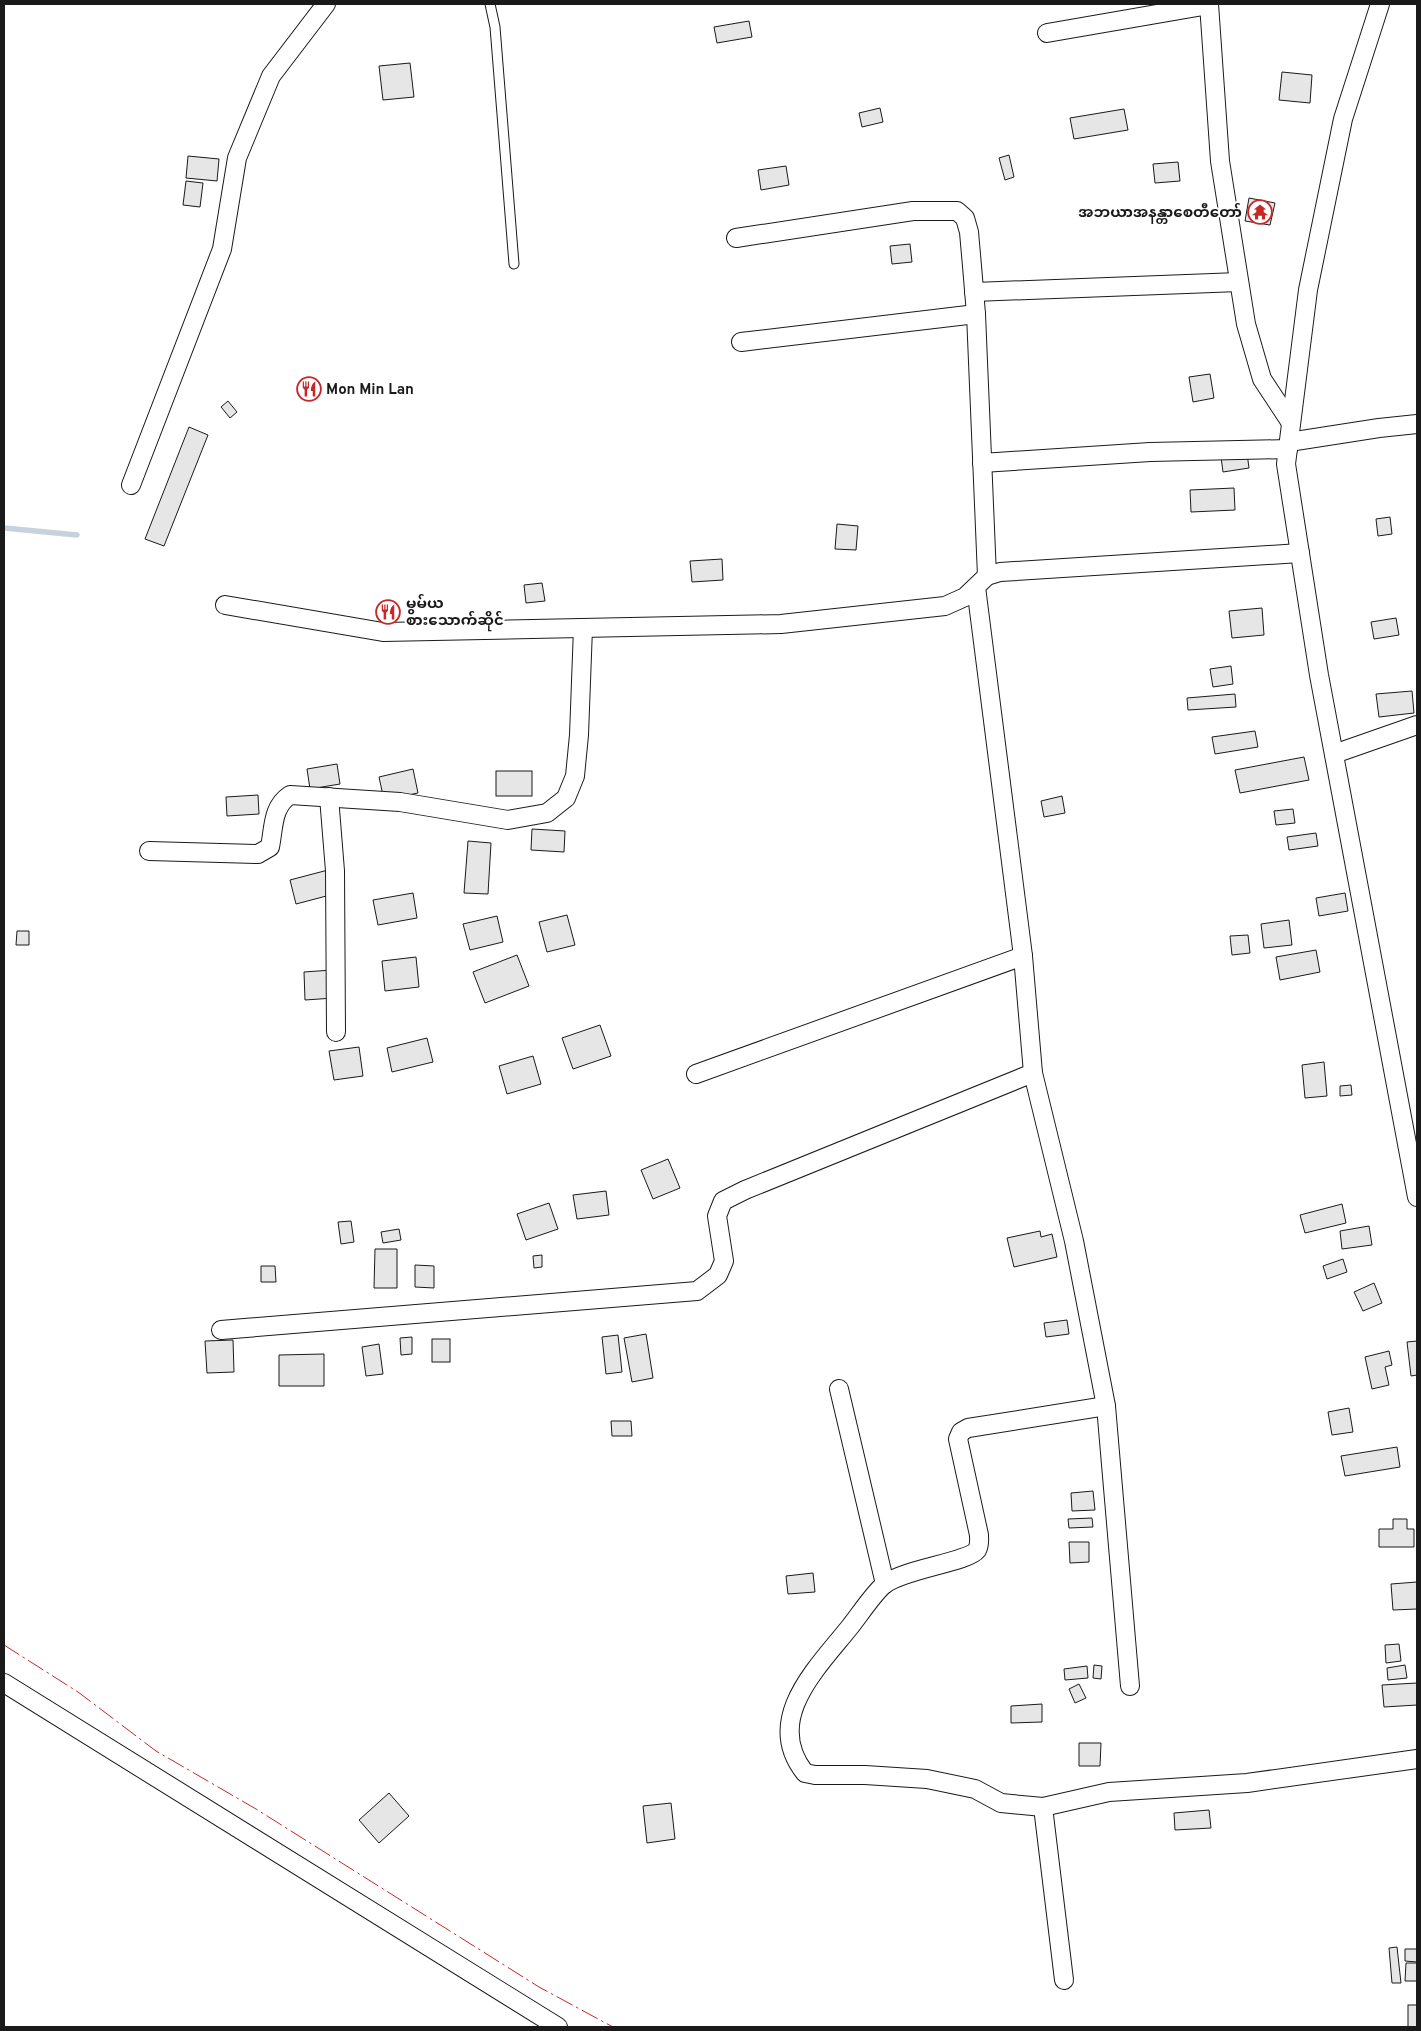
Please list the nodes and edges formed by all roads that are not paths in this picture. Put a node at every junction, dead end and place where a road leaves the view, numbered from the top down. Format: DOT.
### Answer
graph roads {
  1 [pos="326,4"];
  2 [pos="490,4"];
  3 [pos="1209,4"];
  4 [pos="1380,4"];
  5 [pos="1047,32"];
  6 [pos="736,238"];
  7 [pos="514,264"];
  8 [pos="1239,282"];
  9 [pos="974,292"];
  10 [pos="976,314"];
  11 [pos="741,342"];
  12 [pos="1291,423"];
  13 [pos="1417,424"];
  14 [pos="1288,446"];
  15 [pos="982,463"];
  16 [pos="131,485"];
  17 [pos="1300,553"];
  18 [pos="981,582"];
  19 [pos="225,605"];
  20 [pos="583,628"];
  21 [pos="1417,725"];
  22 [pos="1334,754"];
  23 [pos="329,797"];
  24 [pos="148,851"];
  25 [pos="1023,956"];
  26 [pos="336,1032"];
  27 [pos="1033,1073"];
  28 [pos="696,1074"];
  29 [pos="1417,1196"];
  30 [pos="221,1330"];
  31 [pos="839,1390"];
  32 [pos="1106,1406"];
  33 [pos="885,1584"];
  34 [pos="4,1682"];
  35 [pos="1130,1686"];
  36 [pos="1417,1759"];
  37 [pos="1043,1807"];
  38 [pos="1064,1980"];
  39 [pos="558,2027"];
  1 -- 16 [label="street"];
  2 -- 7 [label="lane"];
  3 -- 5 [label="street"];
  3 -- 8 [label="street"];
  4 -- 12 [label="street"];
  6 -- 9 [label="street"];
  8 -- 9 [label="street"];
  8 -- 12 [label="street"];
  9 -- 10 [label="street"];
  10 -- 11 [label="street"];
  10 -- 15 [label="street"];
  12 -- 14 [label="street"];
  13 -- 14 [label="street"];
  14 -- 15 [label="street"];
  14 -- 17 [label="street"];
  15 -- 18 [label="street"];
  17 -- 18 [label="street"];
  17 -- 22 [label="street"];
  18 -- 20 [label="street"];
  18 -- 25 [label="street"];
  19 -- 20 [label="street"];
  20 -- 23 [label="street"];
  21 -- 22 [label="street"];
  22 -- 29 [label="street"];
  23 -- 24 [label="street"];
  23 -- 26 [label="street"];
  25 -- 27 [label="street"];
  25 -- 28 [label="street"];
  27 -- 30 [label="street"];
  27 -- 32 [label="street"];
  31 -- 33 [label="street"];
  32 -- 33 [label="street"];
  32 -- 35 [label="street"];
  33 -- 37 [label="street"];
  34 -- 39 [label="street"];
  36 -- 37 [label="street"];
  37 -- 38 [label="street"];
}
